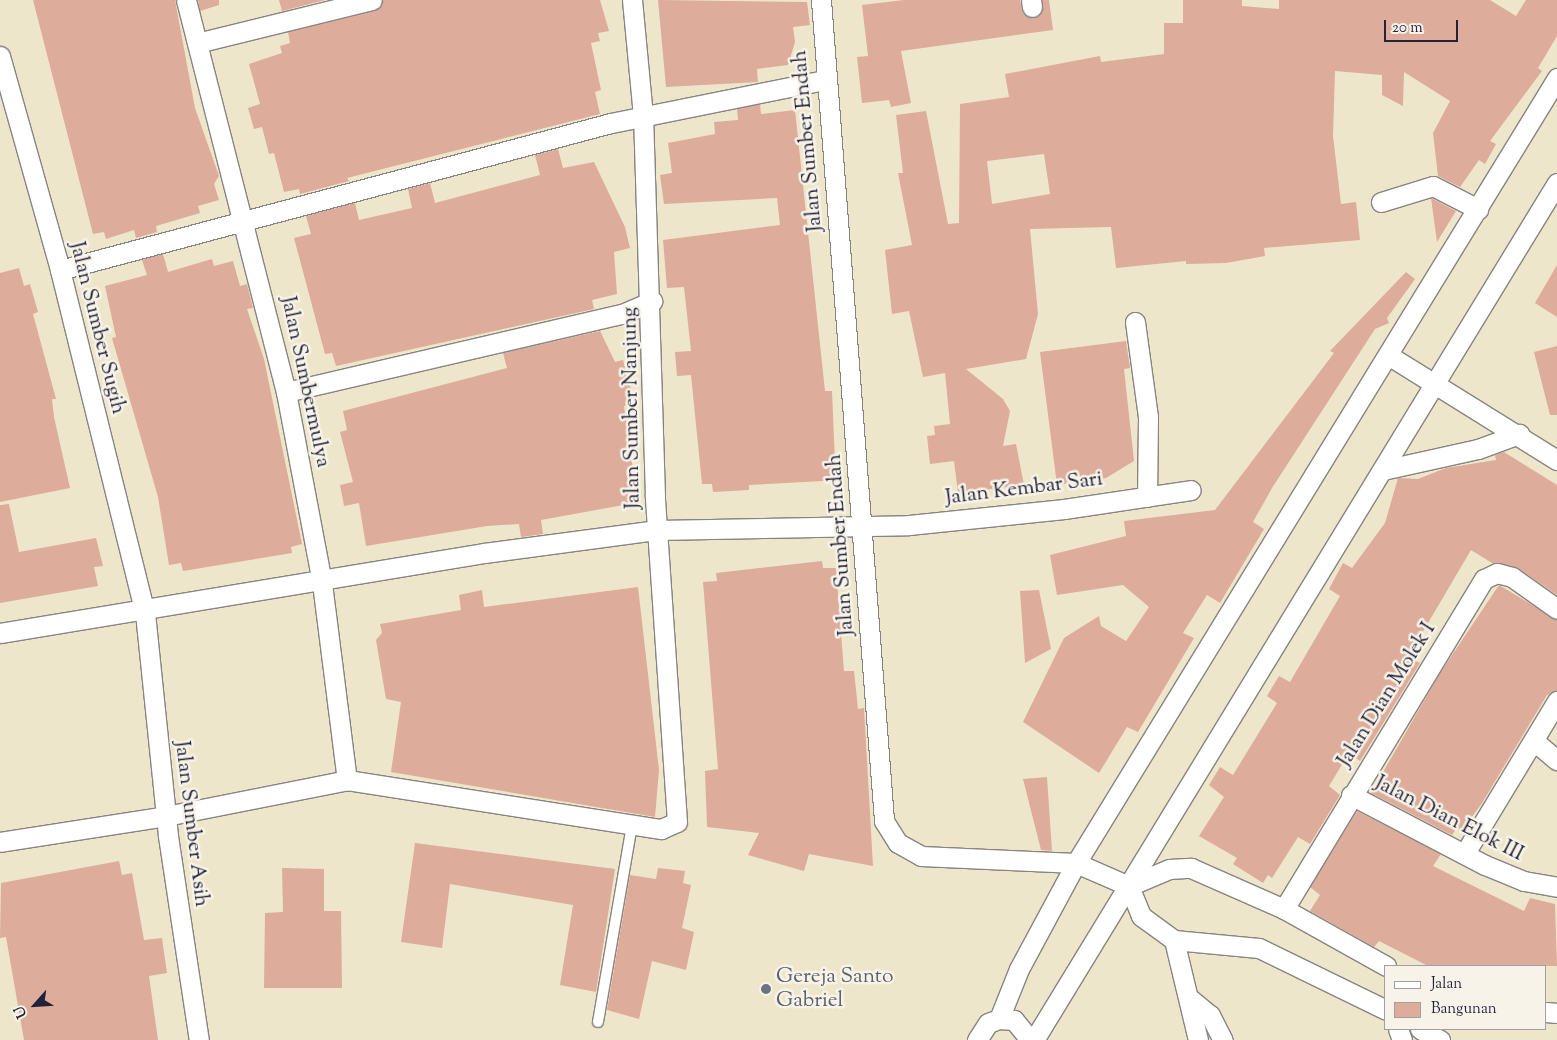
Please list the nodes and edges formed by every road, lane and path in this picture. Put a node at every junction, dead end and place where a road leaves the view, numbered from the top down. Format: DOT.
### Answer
graph roads {
  1 [pos="186,0"];
  2 [pos="372,0"];
  3 [pos="632,0"];
  4 [pos="821,0"];
  5 [pos="196,43"];
  6 [pos="0,56"];
  7 [pos="1557,78"];
  8 [pos="824,80"];
  9 [pos="643,116"];
  10 [pos="1557,183"];
  11 [pos="1381,202"];
  12 [pos="1478,209"];
  13 [pos="244,218"];
  14 [pos="60,270"];
  15 [pos="652,301"];
  16 [pos="1136,322"];
  17 [pos="1388,355"];
  18 [pos="1438,384"];
  19 [pos="286,392"];
  20 [pos="1519,434"];
  21 [pos="1557,460"];
  22 [pos="1383,470"];
  23 [pos="1191,490"];
  24 [pos="1147,497"];
  25 [pos="861,525"];
  26 [pos="657,530"];
  27 [pos="322,583"];
  28 [pos="1557,609"];
  29 [pos="144,613"];
  30 [pos="0,633"];
  31 [pos="1557,701"];
  32 [pos="1534,741"];
  33 [pos="1557,760"];
  34 [pos="348,780"];
  35 [pos="1351,795"];
  36 [pos="166,816"];
  37 [pos="632,825"];
  38 [pos="0,842"];
  39 [pos="1465,852"];
  40 [pos="1076,863"];
  41 [pos="1129,886"];
  42 [pos="1557,888"];
  43 [pos="1284,909"];
  44 [pos="1174,940"];
  45 [pos="1384,965"];
  46 [pos="1190,999"];
  47 [pos="1384,1009"];
  48 [pos="999,1019"];
  49 [pos="598,1022"];
  50 [pos="1422,1030"];
  51 [pos="199,1040"];
  52 [pos="977,1040"];
  53 [pos="1030,1040"];
  54 [pos="1034,1040"];
  55 [pos="1198,1040"];
  56 [pos="1223,1040"];
  57 [pos="1440,1040"];
  1 -- 5 [label="street, Jalan Sumbermulya"];
  2 -- 5 [label="street"];
  3 -- 9 [label="street, Jalan Sumber Nanjung"];
  4 -- 8 [label="street, Jalan Sumber Endah"];
  5 -- 13 [label="street, Jalan Sumbermulya"];
  6 -- 14 [label="street, Jalan Sumber Sugih"];
  7 -- 12 [label="street"];
  8 -- 9 [label="street"];
  8 -- 25 [label="street, Jalan Sumber Endah"];
  9 -- 13 [label="street"];
  9 -- 15 [label="street, Jalan Sumber Nanjung"];
  10 -- 18 [label="street"];
  11 -- 12 [label="street"];
  12 -- 17 [label="street"];
  13 -- 14 [label="street"];
  13 -- 19 [label="street, Jalan Sumbermulya"];
  14 -- 29 [label="street, Jalan Sumber Sugih"];
  15 -- 19 [label="street"];
  15 -- 26 [label="street, Jalan Sumber Nanjung"];
  16 -- 24 [label="street"];
  17 -- 18 [label="street"];
  17 -- 40 [label="street"];
  18 -- 20 [label="street"];
  18 -- 22 [label="street"];
  19 -- 27 [label="street, Jalan Sumbermulya"];
  20 -- 21 [label="street"];
  20 -- 22 [label="street"];
  22 -- 41 [label="street"];
  23 -- 24 [label="street, Jalan Kembar Sari"];
  24 -- 25 [label="street, Jalan Kembar Sari"];
  25 -- 26 [label="street, Jalan Kembar Sari"];
  25 -- 40 [label="street, Jalan Sumber Endah"];
  26 -- 27 [label="street, Jalan Kembar Sari"];
  26 -- 37 [label="street, Jalan Sumber Nanjung"];
  27 -- 29 [label="street, Jalan Kembar Sari"];
  27 -- 34 [label="street, Jalan Sumbermulya"];
  28 -- 35 [label="street, Jalan Dian Molek I"];
  29 -- 30 [label="street, Jalan Kembar Sari"];
  29 -- 36 [label="street, Jalan Sumber Asih"];
  31 -- 32 [label="street"];
  32 -- 33 [label="street"];
  32 -- 39 [label="street"];
  34 -- 36 [label="street"];
  34 -- 37 [label="street"];
  35 -- 39 [label="street, Jalan Dian Elok III"];
  35 -- 43 [label="street, Jalan Dian Molek I"];
  36 -- 38 [label="street"];
  36 -- 51 [label="street, Jalan Sumber Asih"];
  37 -- 49 [label="lane"];
  39 -- 42 [label="street, Jalan Dian Elok III"];
  40 -- 41 [label="street, Jalan Sumber Endah"];
  40 -- 48 [label="street"];
  41 -- 43 [label="street"];
  41 -- 44 [label="street"];
  41 -- 54 [label="street"];
  43 -- 45 [label="street"];
  44 -- 46 [label="street"];
  44 -- 47 [label="street"];
  46 -- 55 [label="street"];
  46 -- 56 [label="street"];
  48 -- 52 [label="street"];
  48 -- 53 [label="street"];
  50 -- 57 [label="street"];
}
